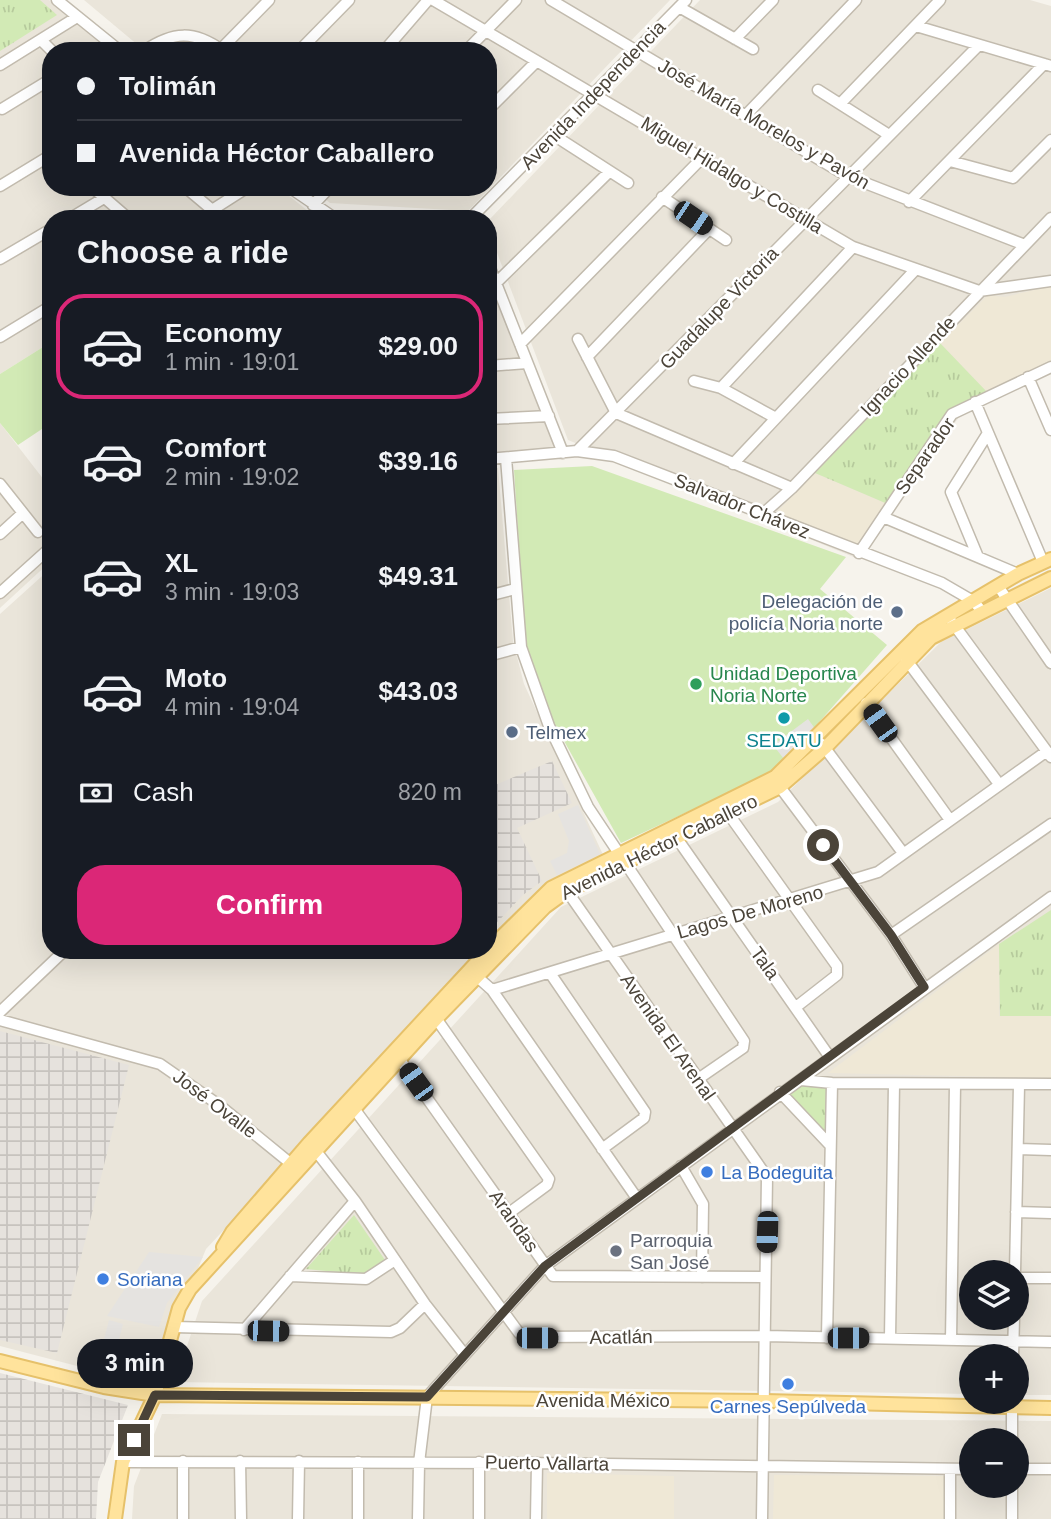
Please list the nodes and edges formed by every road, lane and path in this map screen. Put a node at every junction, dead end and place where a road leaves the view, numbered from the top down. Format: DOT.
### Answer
graph roads {
  1 [pos="57,0"];
  2 [pos="269,0"];
  3 [pos="349,0"];
  4 [pos="430,0"];
  5 [pos="516,0"];
  6 [pos="551,0"];
  7 [pos="773,0"];
  8 [pos="856,0"];
  9 [pos="940,0"];
  10 [pos="682,3"];
  11 [pos="77,17"];
  12 [pos="916,26"];
  13 [pos="485,33"];
  14 [pos="736,39"];
  15 [pos="42,41"];
  16 [pos="109,42"];
  17 [pos="156,42"];
  18 [pos="209,42"];
  19 [pos="230,42"];
  20 [pos="308,42"];
  21 [pos="392,42"];
  22 [pos="476,42"];
  23 [pos="979,46"];
  24 [pos="635,50"];
  25 [pos="753,50"];
  26 [pos="536,62"];
  27 [pos="0,65"];
  28 [pos="1047,65"];
  29 [pos="42,85"];
  30 [pos="818,90"];
  31 [pos="594,94"];
  32 [pos="497,101"];
  33 [pos="840,104"];
  34 [pos="2,109"];
  35 [pos="746,115"];
  36 [pos="889,135"];
  37 [pos="555,136"];
  38 [pos="1051,140"];
  39 [pos="703,156"];
  40 [pos="42,160"];
  41 [pos="950,160"];
  42 [pos="609,172"];
  43 [pos="847,176"];
  44 [pos="628,183"];
  45 [pos="0,186"];
  46 [pos="497,192"];
  47 [pos="196,196"];
  48 [pos="234,196"];
  49 [pos="301,196"];
  50 [pos="322,196"];
  51 [pos="493,196"];
  52 [pos="662,197"];
  53 [pos="104,198"];
  54 [pos="909,202"];
  55 [pos="313,205"];
  56 [pos="83,210"];
  57 [pos="118,210"];
  58 [pos="212,210"];
  59 [pos="322,210"];
  60 [pos="478,210"];
  61 [pos="1051,218"];
  62 [pos="806,219"];
  63 [pos="709,229"];
  64 [pos="42,234"];
  65 [pos="726,240"];
  66 [pos="1025,245"];
  67 [pos="853,247"];
  68 [pos="0,259"];
  69 [pos="916,270"];
  70 [pos="497,278"];
  71 [pos="1051,281"];
  72 [pos="979,291"];
  73 [pos="497,294"];
  74 [pos="42,311"];
  75 [pos="0,337"];
  76 [pos="579,339"];
  77 [pos="520,344"];
  78 [pos="587,357"];
  79 [pos="527,363"];
  80 [pos="497,365"];
  81 [pos="1051,367"];
  82 [pos="1028,377"];
  83 [pos="694,381"];
  84 [pos="721,388"];
  85 [pos="975,402"];
  86 [pos="616,413"];
  87 [pos="550,416"];
  88 [pos="774,417"];
  89 [pos="497,419"];
  90 [pos="1051,430"];
  91 [pos="988,433"];
  92 [pos="577,452"];
  93 [pos="563,453"];
  94 [pos="497,458"];
  95 [pos="506,458"];
  96 [pos="733,464"];
  97 [pos="0,484"];
  98 [pos="792,488"];
  99 [pos="23,513"];
  100 [pos="764,513"];
  101 [pos="883,517"];
  102 [pos="38,532"];
  103 [pos="0,534"];
  104 [pos="859,553"];
  105 [pos="42,555"];
  106 [pos="978,557"];
  107 [pos="1047,561"];
  108 [pos="1018,574"];
  109 [pos="1051,578"];
  110 [pos="998,586"];
  111 [pos="515,589"];
  112 [pos="0,593"];
  113 [pos="497,594"];
  114 [pos="1006,600"];
  115 [pos="977,606"];
  116 [pos="951,620"];
  117 [pos="521,647"];
  118 [pos="497,654"];
  119 [pos="904,656"];
  120 [pos="1051,663"];
  121 [pos="866,704"];
  122 [pos="821,743"];
  123 [pos="1049,754"];
  124 [pos="999,784"];
  125 [pos="780,787"];
  126 [pos="725,808"];
  127 [pos="950,820"];
  128 [pos="1051,824"];
  129 [pos="676,837"];
  130 [pos="903,853"];
  131 [pos="620,858"];
  132 [pos="852,883"];
  133 [pos="558,892"];
  134 [pos="1051,897"];
  135 [pos="792,900"];
  136 [pos="731,916"];
  137 [pos="671,934"];
  138 [pos="891,935"];
  139 [pos="497,943"];
  140 [pos="497,951"];
  141 [pos="610,954"];
  142 [pos="56,959"];
  143 [pos="482,959"];
  144 [pos="489,959"];
  145 [pos="550,973"];
  146 [pos="473,974"];
  147 [pos="924,987"];
  148 [pos="492,990"];
  149 [pos="796,1007"];
  150 [pos="0,1012"];
  151 [pos="434,1015"];
  152 [pos="0,1020"];
  153 [pos="829,1056"];
  154 [pos="400,1060"];
  155 [pos="698,1079"];
  156 [pos="801,1080"];
  157 [pos="832,1083"];
  158 [pos="894,1084"];
  159 [pos="1051,1084"];
  160 [pos="955,1085"];
  161 [pos="1019,1085"];
  162 [pos="780,1092"];
  163 [pos="351,1105"];
  164 [pos="732,1127"];
  165 [pos="830,1145"];
  166 [pos="314,1147"];
  167 [pos="602,1149"];
  168 [pos="1018,1149"];
  169 [pos="1051,1150"];
  170 [pos="681,1166"];
  171 [pos="295,1168"];
  172 [pos="636,1197"];
  173 [pos="355,1201"];
  174 [pos="1016,1212"];
  175 [pos="509,1213"];
  176 [pos="1051,1213"];
  177 [pos="395,1260"];
  178 [pos="1015,1260"];
  179 [pos="545,1266"];
  180 [pos="290,1276"];
  181 [pos="702,1277"];
  182 [pos="765,1277"];
  183 [pos="1029,1278"];
  184 [pos="1051,1278"];
  185 [pos="425,1304"];
  186 [pos="504,1311"];
  187 [pos="174,1327"];
  188 [pos="244,1330"];
  189 [pos="1013,1330"];
  190 [pos="765,1336"];
  191 [pos="827,1338"];
  192 [pos="890,1338"];
  193 [pos="951,1340"];
  194 [pos="1013,1341"];
  195 [pos="1051,1342"];
  196 [pos="465,1355"];
  197 [pos="0,1361"];
  198 [pos="163,1366"];
  199 [pos="117,1389"];
  200 [pos="155,1395"];
  201 [pos="427,1397"];
  202 [pos="765,1401"];
  203 [pos="959,1403"];
  204 [pos="1029,1406"];
  205 [pos="1051,1408"];
  206 [pos="183,1461"];
  207 [pos="240,1461"];
  208 [pos="299,1461"];
  209 [pos="124,1462"];
  210 [pos="358,1462"];
  211 [pos="479,1462"];
  212 [pos="419,1463"];
  213 [pos="537,1463"];
  214 [pos="763,1466"];
  215 [pos="950,1469"];
  216 [pos="959,1469"];
  217 [pos="1029,1469"];
  218 [pos="1051,1469"];
  219 [pos="1012,1498"];
  220 [pos="115,1519"];
  221 [pos="183,1519"];
  222 [pos="241,1519"];
  223 [pos="298,1519"];
  224 [pos="358,1519"];
  225 [pos="418,1519"];
  226 [pos="479,1519"];
  227 [pos="536,1519"];
  228 [pos="762,1519"];
  229 [pos="950,1519"];
  230 [pos="1012,1519"];
  1 -- 11 [label="street"];
  2 -- 19 [label="street"];
  3 -- 20 [label="street"];
  4 -- 13 [label="street, Miguel Hidalgo y Costilla"];
  4 -- 21 [label="street"];
  5 -- 13 [label="street"];
  6 -- 24 [label="street, José María Morelos y Pavón"];
  7 -- 14 [label="street"];
  8 -- 35 [label="street"];
  9 -- 12 [label="street"];
  10 -- 14 [label="street"];
  10 -- 24 [label="street, Avenida Independencia"];
  11 -- 15 [label="street"];
  11 -- 16 [label="street"];
  12 -- 23 [label="street"];
  12 -- 33 [label="street"];
  13 -- 22 [label="street"];
  13 -- 26 [label="street, Miguel Hidalgo y Costilla"];
  14 -- 25 [label="street"];
  15 -- 27 [label="street"];
  17 -- 18 [label="street"];
  23 -- 28 [label="street"];
  23 -- 36 [label="street, Guadalupe Victoria"];
  24 -- 31 [label="street, Avenida Independencia"];
  24 -- 35 [label="street, José María Morelos y Pavón"];
  26 -- 31 [label="street, Miguel Hidalgo y Costilla"];
  26 -- 32 [label="street"];
  28 -- 41 [label="street"];
  29 -- 34 [label="street"];
  30 -- 33 [label="street"];
  31 -- 37 [label="street, Avenida Independencia"];
  31 -- 39 [label="street, Miguel Hidalgo y Costilla"];
  33 -- 36 [label="street"];
  35 -- 43 [label="street, José María Morelos y Pavón"];
  36 -- 43 [label="street, Guadalupe Victoria"];
  37 -- 42 [label="street"];
  37 -- 46 [label="street, Avenida Independencia"];
  38 -- 41 [label="street"];
  39 -- 52 [label="street"];
  39 -- 62 [label="street, Miguel Hidalgo y Costilla"];
  40 -- 45 [label="street"];
  41 -- 54 [label="street"];
  42 -- 44 [label="street"];
  42 -- 70 [label="street"];
  43 -- 54 [label="street, José María Morelos y Pavón"];
  43 -- 62 [label="street, Guadalupe Victoria"];
  47 -- 58 [label="street"];
  48 -- 58 [label="street"];
  49 -- 55 [label="street, Avenida Independencia"];
  50 -- 55 [label="street"];
  51 -- 60 [label="street, Avenida Independencia"];
  52 -- 63 [label="street"];
  52 -- 77 [label="street"];
  53 -- 56 [label="street"];
  53 -- 57 [label="street"];
  54 -- 66 [label="street, José María Morelos y Pavón"];
  55 -- 59 [label="street, Avenida Independencia"];
  61 -- 66 [label="street, Ignacio Allende"];
  62 -- 67 [label="street, Miguel Hidalgo y Costilla"];
  62 -- 86 [label="street, Guadalupe Victoria"];
  63 -- 65 [label="street"];
  63 -- 78 [label="street"];
  64 -- 68 [label="street"];
  66 -- 72 [label="street, Ignacio Allende"];
  67 -- 69 [label="street, Miguel Hidalgo y Costilla"];
  67 -- 84 [label="street"];
  69 -- 72 [label="street, Miguel Hidalgo y Costilla"];
  69 -- 88 [label="street"];
  71 -- 72 [label="street, Miguel Hidalgo y Costilla"];
  72 -- 98 [label="street, Ignacio Allende"];
  73 -- 77 [label="street"];
  74 -- 75 [label="street"];
  76 -- 78 [label="street"];
  77 -- 79 [label="street"];
  78 -- 86 [label="street"];
  79 -- 80 [label="street"];
  79 -- 87 [label="street"];
  81 -- 82 [label="street, Separador"];
  82 -- 85 [label="street, Separador"];
  82 -- 90 [label="street"];
  83 -- 84 [label="street"];
  84 -- 88 [label="street"];
  85 -- 91 [label="street"];
  85 -- 101 [label="street, Separador"];
  86 -- 92 [label="street, Guadalupe Victoria"];
  86 -- 96 [label="street"];
  87 -- 89 [label="street"];
  87 -- 93 [label="street"];
  88 -- 96 [label="street"];
  91 -- 106 [label="street"];
  91 -- 107 [label="street"];
  92 -- 93 [label="street, Salvador Chávez"];
  92 -- 100 [label="street, Salvador Chávez"];
  93 -- 95 [label="street, Salvador Chávez"];
  94 -- 95 [label="street, Salvador Chávez"];
  95 -- 111 [label="street"];
  96 -- 98 [label="street"];
  97 -- 99 [label="street"];
  98 -- 100 [label="street, Ignacio Allende"];
  99 -- 102 [label="street"];
  99 -- 103 [label="street"];
  100 -- 104 [label="street, Salvador Chávez"];
  101 -- 104 [label="street, Separador"];
  101 -- 106 [label="street"];
  104 -- 115 [label="street, Salvador Chávez"];
  105 -- 112 [label="street"];
  106 -- 108 [label="street"];
  107 -- 108 [label="main road, Avenida Héctor Caballero"];
  108 -- 110 [label="main road, Avenida Héctor Caballero"];
  109 -- 114 [label="main road, Avenida Héctor Caballero"];
  110 -- 114 [label="street"];
  110 -- 115 [label="main road, Avenida Héctor Caballero"];
  111 -- 113 [label="street"];
  111 -- 117 [label="street"];
  114 -- 115 [label="main road, Avenida Héctor Caballero"];
  114 -- 120 [label="street"];
  115 -- 116 [label="main road, Avenida Héctor Caballero"];
  116 -- 119 [label="main road, Avenida Héctor Caballero"];
  116 -- 123 [label="street"];
  117 -- 118 [label="street"];
  117 -- 131 [label="street"];
  119 -- 121 [label="main road, Avenida Héctor Caballero"];
  119 -- 122 [label="main road, Avenida Héctor Caballero"];
  119 -- 124 [label="street"];
  121 -- 122 [label="main road, Avenida Héctor Caballero"];
  121 -- 127 [label="street"];
  122 -- 125 [label="main road, Avenida Héctor Caballero"];
  122 -- 126 [label="main road, Avenida Héctor Caballero"];
  122 -- 130 [label="street"];
  123 -- 124 [label="street, Lagos De Moreno"];
  124 -- 127 [label="street, Lagos De Moreno"];
  125 -- 126 [label="main road, Avenida Héctor Caballero"];
  125 -- 132 [label="street"];
  126 -- 129 [label="main road, Avenida Héctor Caballero"];
  126 -- 131 [label="main road, Avenida Héctor Caballero"];
  126 -- 135 [label="street"];
  127 -- 130 [label="street, Lagos De Moreno"];
  128 -- 138 [label="street"];
  129 -- 131 [label="main road, Avenida Héctor Caballero"];
  129 -- 136 [label="street, Tala"];
  130 -- 132 [label="street, Lagos De Moreno"];
  131 -- 133 [label="main road, Avenida Héctor Caballero"];
  131 -- 137 [label="street"];
  132 -- 135 [label="street, Lagos De Moreno"];
  132 -- 138 [label="street"];
  133 -- 139 [label="main road, Avenida Héctor Caballero"];
  133 -- 140 [label="main road, Avenida Héctor Caballero"];
  133 -- 141 [label="street, Avenida El Arenal"];
  134 -- 147 [label="street"];
  135 -- 136 [label="street, Lagos De Moreno"];
  135 -- 149 [label="street"];
  136 -- 137 [label="street, Lagos De Moreno"];
  136 -- 149 [label="street, Tala"];
  137 -- 141 [label="street, Lagos De Moreno"];
  137 -- 155 [label="street"];
  138 -- 147 [label="street"];
  141 -- 145 [label="street, Lagos De Moreno"];
  141 -- 155 [label="street, Avenida El Arenal"];
  142 -- 150 [label="street"];
  143 -- 146 [label="main road, Avenida Héctor Caballero"];
  144 -- 146 [label="main road, Avenida Héctor Caballero"];
  145 -- 148 [label="street, Lagos De Moreno"];
  145 -- 167 [label="street"];
  146 -- 148 [label="street"];
  146 -- 151 [label="main road, Avenida Héctor Caballero"];
  147 -- 153 [label="street"];
  148 -- 167 [label="street"];
  149 -- 153 [label="street, Tala"];
  151 -- 154 [label="main road, Avenida Héctor Caballero"];
  151 -- 163 [label="main road, Avenida Héctor Caballero"];
  151 -- 175 [label="street"];
  152 -- 171 [label="street, José Ovalle"];
  153 -- 156 [label="street"];
  154 -- 163 [label="main road, Avenida Héctor Caballero"];
  154 -- 175 [label="street, Arandas"];
  155 -- 164 [label="street, Avenida El Arenal"];
  156 -- 157 [label="street"];
  156 -- 162 [label="street"];
  157 -- 158 [label="street"];
  157 -- 165 [label="street"];
  158 -- 160 [label="street"];
  158 -- 192 [label="street"];
  159 -- 161 [label="street"];
  160 -- 161 [label="street"];
  160 -- 193 [label="street"];
  161 -- 168 [label="street"];
  162 -- 164 [label="street"];
  162 -- 165 [label="street"];
  163 -- 166 [label="main road, Avenida Héctor Caballero"];
  163 -- 186 [label="street, Acatlán"];
  164 -- 170 [label="street"];
  164 -- 182 [label="street, Avenida El Arenal"];
  165 -- 191 [label="street"];
  166 -- 171 [label="main road, Avenida Héctor Caballero"];
  166 -- 173 [label="street"];
  167 -- 172 [label="street"];
  168 -- 169 [label="street"];
  168 -- 174 [label="street"];
  170 -- 172 [label="street"];
  170 -- 181 [label="street"];
  171 -- 187 [label="main road, Avenida Héctor Caballero"];
  172 -- 179 [label="street"];
  173 -- 177 [label="street"];
  173 -- 180 [label="street"];
  174 -- 176 [label="street"];
  174 -- 178 [label="street"];
  175 -- 179 [label="street, Arandas"];
  177 -- 180 [label="street"];
  177 -- 185 [label="street"];
  179 -- 181 [label="street, Arandas"];
  179 -- 186 [label="street"];
  180 -- 188 [label="street"];
  181 -- 182 [label="street, Arandas"];
  182 -- 190 [label="street, Avenida El Arenal"];
  183 -- 184 [label="street"];
  185 -- 188 [label="street"];
  185 -- 196 [label="street"];
  186 -- 190 [label="street, Acatlán"];
  186 -- 196 [label="street"];
  187 -- 188 [label="street"];
  187 -- 198 [label="main road, Avenida Héctor Caballero"];
  189 -- 194 [label="street"];
  190 -- 191 [label="street, Acatlán"];
  190 -- 202 [label="street, Avenida El Arenal"];
  191 -- 192 [label="street, Acatlán"];
  192 -- 193 [label="street, Acatlán"];
  193 -- 194 [label="street, Acatlán"];
  194 -- 195 [label="street, Acatlán"];
  196 -- 201 [label="street"];
  197 -- 199 [label="main road, Avenida México"];
  198 -- 199 [label="main road"];
  198 -- 200 [label="main road, Avenida Héctor Caballero"];
  199 -- 200 [label="main road, Avenida México"];
  200 -- 201 [label="main road, Avenida México"];
  200 -- 209 [label="main road, Avenida Héctor Caballero"];
  201 -- 202 [label="main road, Avenida México"];
  201 -- 212 [label="street"];
  202 -- 203 [label="main road, Avenida México"];
  202 -- 214 [label="street, Avenida El Arenal"];
  204 -- 205 [label="main road, Avenida México"];
  206 -- 207 [label="street, Puerto Vallarta"];
  206 -- 209 [label="street, Puerto Vallarta"];
  206 -- 221 [label="street"];
  207 -- 208 [label="street, Puerto Vallarta"];
  207 -- 222 [label="street"];
  208 -- 210 [label="street, Puerto Vallarta"];
  208 -- 223 [label="street"];
  209 -- 220 [label="main road, Avenida Héctor Caballero"];
  210 -- 212 [label="street, Puerto Vallarta"];
  210 -- 224 [label="street"];
  211 -- 212 [label="street, Puerto Vallarta"];
  211 -- 213 [label="street, Puerto Vallarta"];
  211 -- 226 [label="street"];
  212 -- 225 [label="street"];
  213 -- 214 [label="street, Puerto Vallarta"];
  213 -- 227 [label="street"];
  214 -- 215 [label="street, Puerto Vallarta"];
  214 -- 228 [label="street, Avenida El Arenal"];
  215 -- 216 [label="street, Puerto Vallarta"];
  215 -- 229 [label="street"];
  217 -- 218 [label="street"];
  219 -- 230 [label="street"];
}
